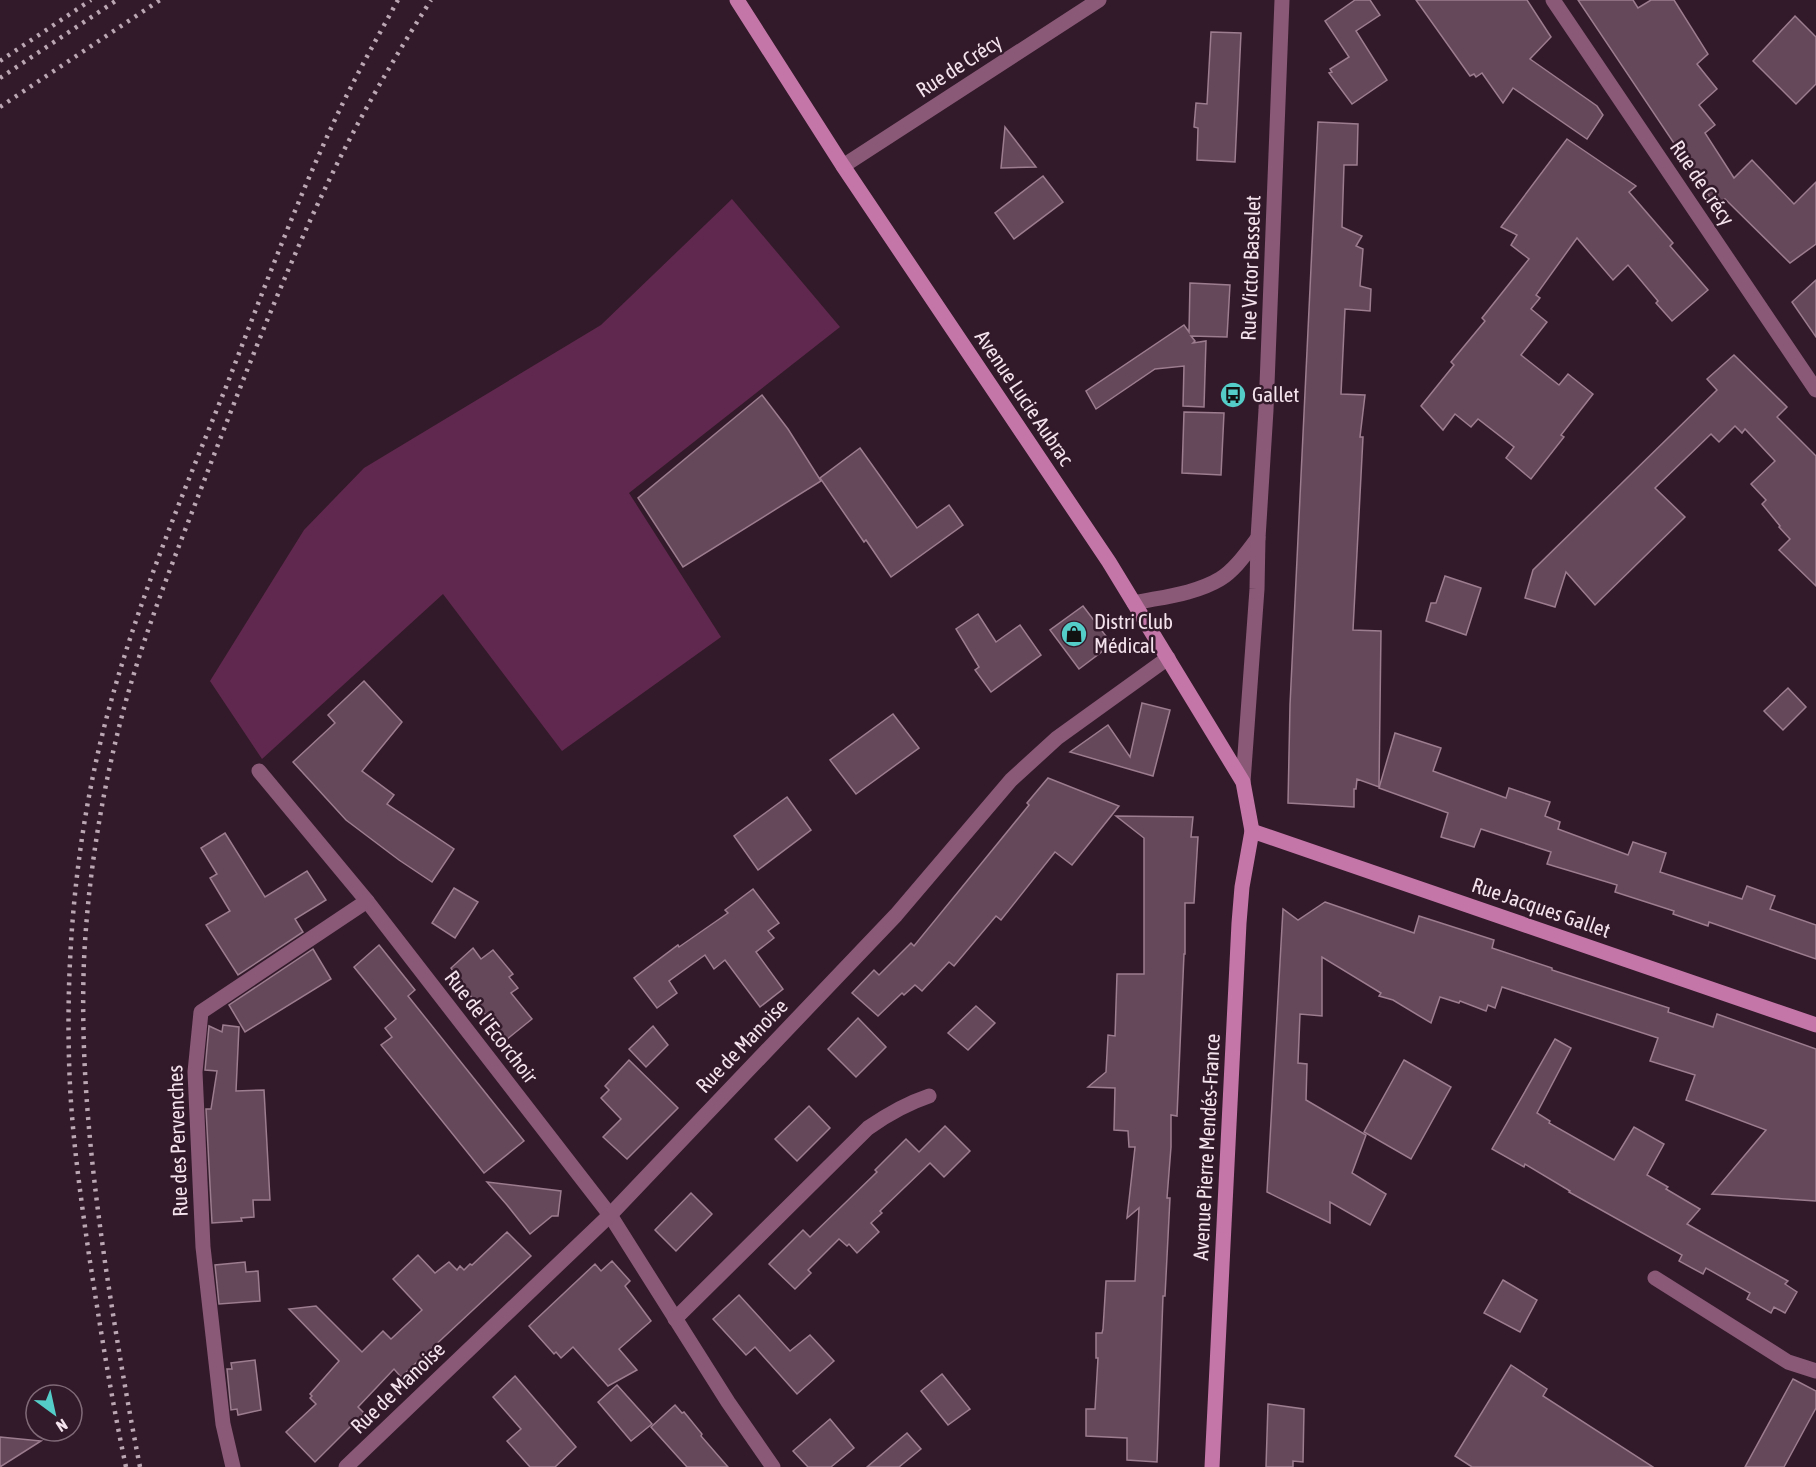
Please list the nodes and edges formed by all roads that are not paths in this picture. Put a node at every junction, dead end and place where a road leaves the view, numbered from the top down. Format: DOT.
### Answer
graph roads {
  1 [pos="738,0"];
  2 [pos="1099,0"];
  3 [pos="1282,0"];
  4 [pos="1553,0"];
  5 [pos="843,166"];
  6 [pos="1816,390"];
  7 [pos="1258,538"];
  8 [pos="1134,603"];
  9 [pos="1168,658"];
  10 [pos="259,771"];
  11 [pos="1243,782"];
  12 [pos="1252,831"];
  13 [pos="367,901"];
  14 [pos="1816,1025"];
  15 [pos="929,1096"];
  16 [pos="610,1215"];
  17 [pos="1655,1278"];
  18 [pos="675,1319"];
  19 [pos="1816,1371"];
  20 [pos="232,1467"];
  21 [pos="346,1467"];
  22 [pos="773,1467"];
  23 [pos="1212,1467"];
  1 -- 5 [label="main road, Avenue Lucie Aubrac"];
  2 -- 5 [label="street, Rue de Crécy"];
  3 -- 7 [label="street, Rue Victor Basselet"];
  4 -- 6 [label="street, Rue de Crécy"];
  5 -- 8 [label="main road, Avenue Lucie Aubrac"];
  7 -- 8 [label="street"];
  7 -- 11 [label="street, Rue Victor Basselet"];
  8 -- 9 [label="main road, Avenue Lucie Aubrac"];
  9 -- 11 [label="main road, Avenue Lucie Aubrac"];
  9 -- 16 [label="street, Rue de Manoise"];
  10 -- 13 [label="street, Rue de l'Ecorchoir"];
  11 -- 12 [label="main road, Avenue Lucie Aubrac"];
  12 -- 14 [label="main road, Rue Jacques Gallet"];
  12 -- 23 [label="main road, Avenue Pierre Mendés-France"];
  13 -- 16 [label="street, Rue de l'Ecorchoir"];
  13 -- 20 [label="street, Rue des Pervenches"];
  15 -- 18 [label="street"];
  16 -- 18 [label="street, Rue de l'Ecorchoir"];
  16 -- 21 [label="street, Rue de Manoise"];
  17 -- 19 [label="street"];
  18 -- 22 [label="street, Rue de l'Ecorchoir"];
}
